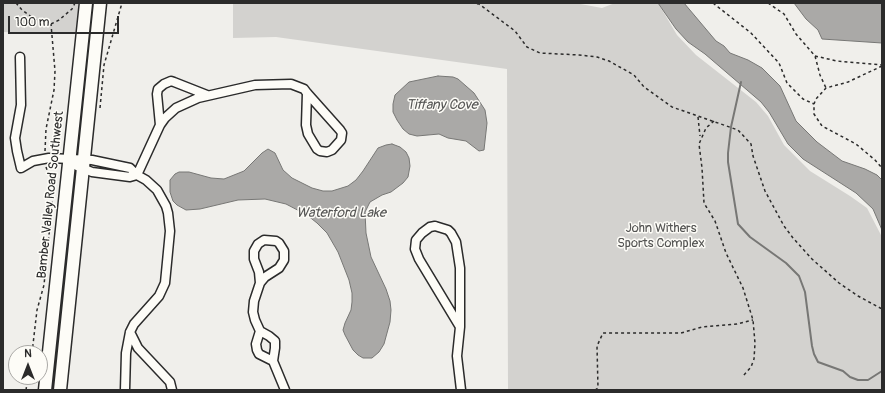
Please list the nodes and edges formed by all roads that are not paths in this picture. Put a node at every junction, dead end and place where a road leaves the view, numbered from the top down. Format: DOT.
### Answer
graph roads {
  1 [pos="86,3"];
  2 [pos="100,3"];
  3 [pos="20,57"];
  4 [pos="308,93"];
  5 [pos="207,95"];
  6 [pos="160,125"];
  7 [pos="69,160"];
  8 [pos="84,164"];
  9 [pos="137,175"];
  10 [pos="260,283"];
  11 [pos="460,327"];
  12 [pos="260,331"];
  13 [pos="130,332"];
  14 [pos="273,361"];
  15 [pos="45,390"];
  16 [pos="60,390"];
  17 [pos="125,390"];
  18 [pos="172,390"];
  19 [pos="285,390"];
  20 [pos="461,390"];
  1 -- 7 [label="main road, Bamber Valley Road Southwest"];
  2 -- 8 [label="main road"];
  3 -- 7 [label="street"];
  4 -- 4 [label="street"];
  4 -- 5 [label="street"];
  5 -- 6 [label="street"];
  5 -- 6 [label="street"];
  6 -- 9 [label="street"];
  7 -- 8 [label="street"];
  7 -- 15 [label="main road, Bamber Valley Road Southwest"];
  8 -- 9 [label="street"];
  8 -- 16 [label="main road"];
  9 -- 13 [label="street"];
  10 -- 10 [label="street"];
  10 -- 12 [label="street"];
  11 -- 11 [label="street"];
  11 -- 20 [label="street"];
  12 -- 14 [label="street"];
  12 -- 14 [label="street"];
  13 -- 17 [label="street"];
  13 -- 18 [label="street"];
  14 -- 19 [label="street"];
}
